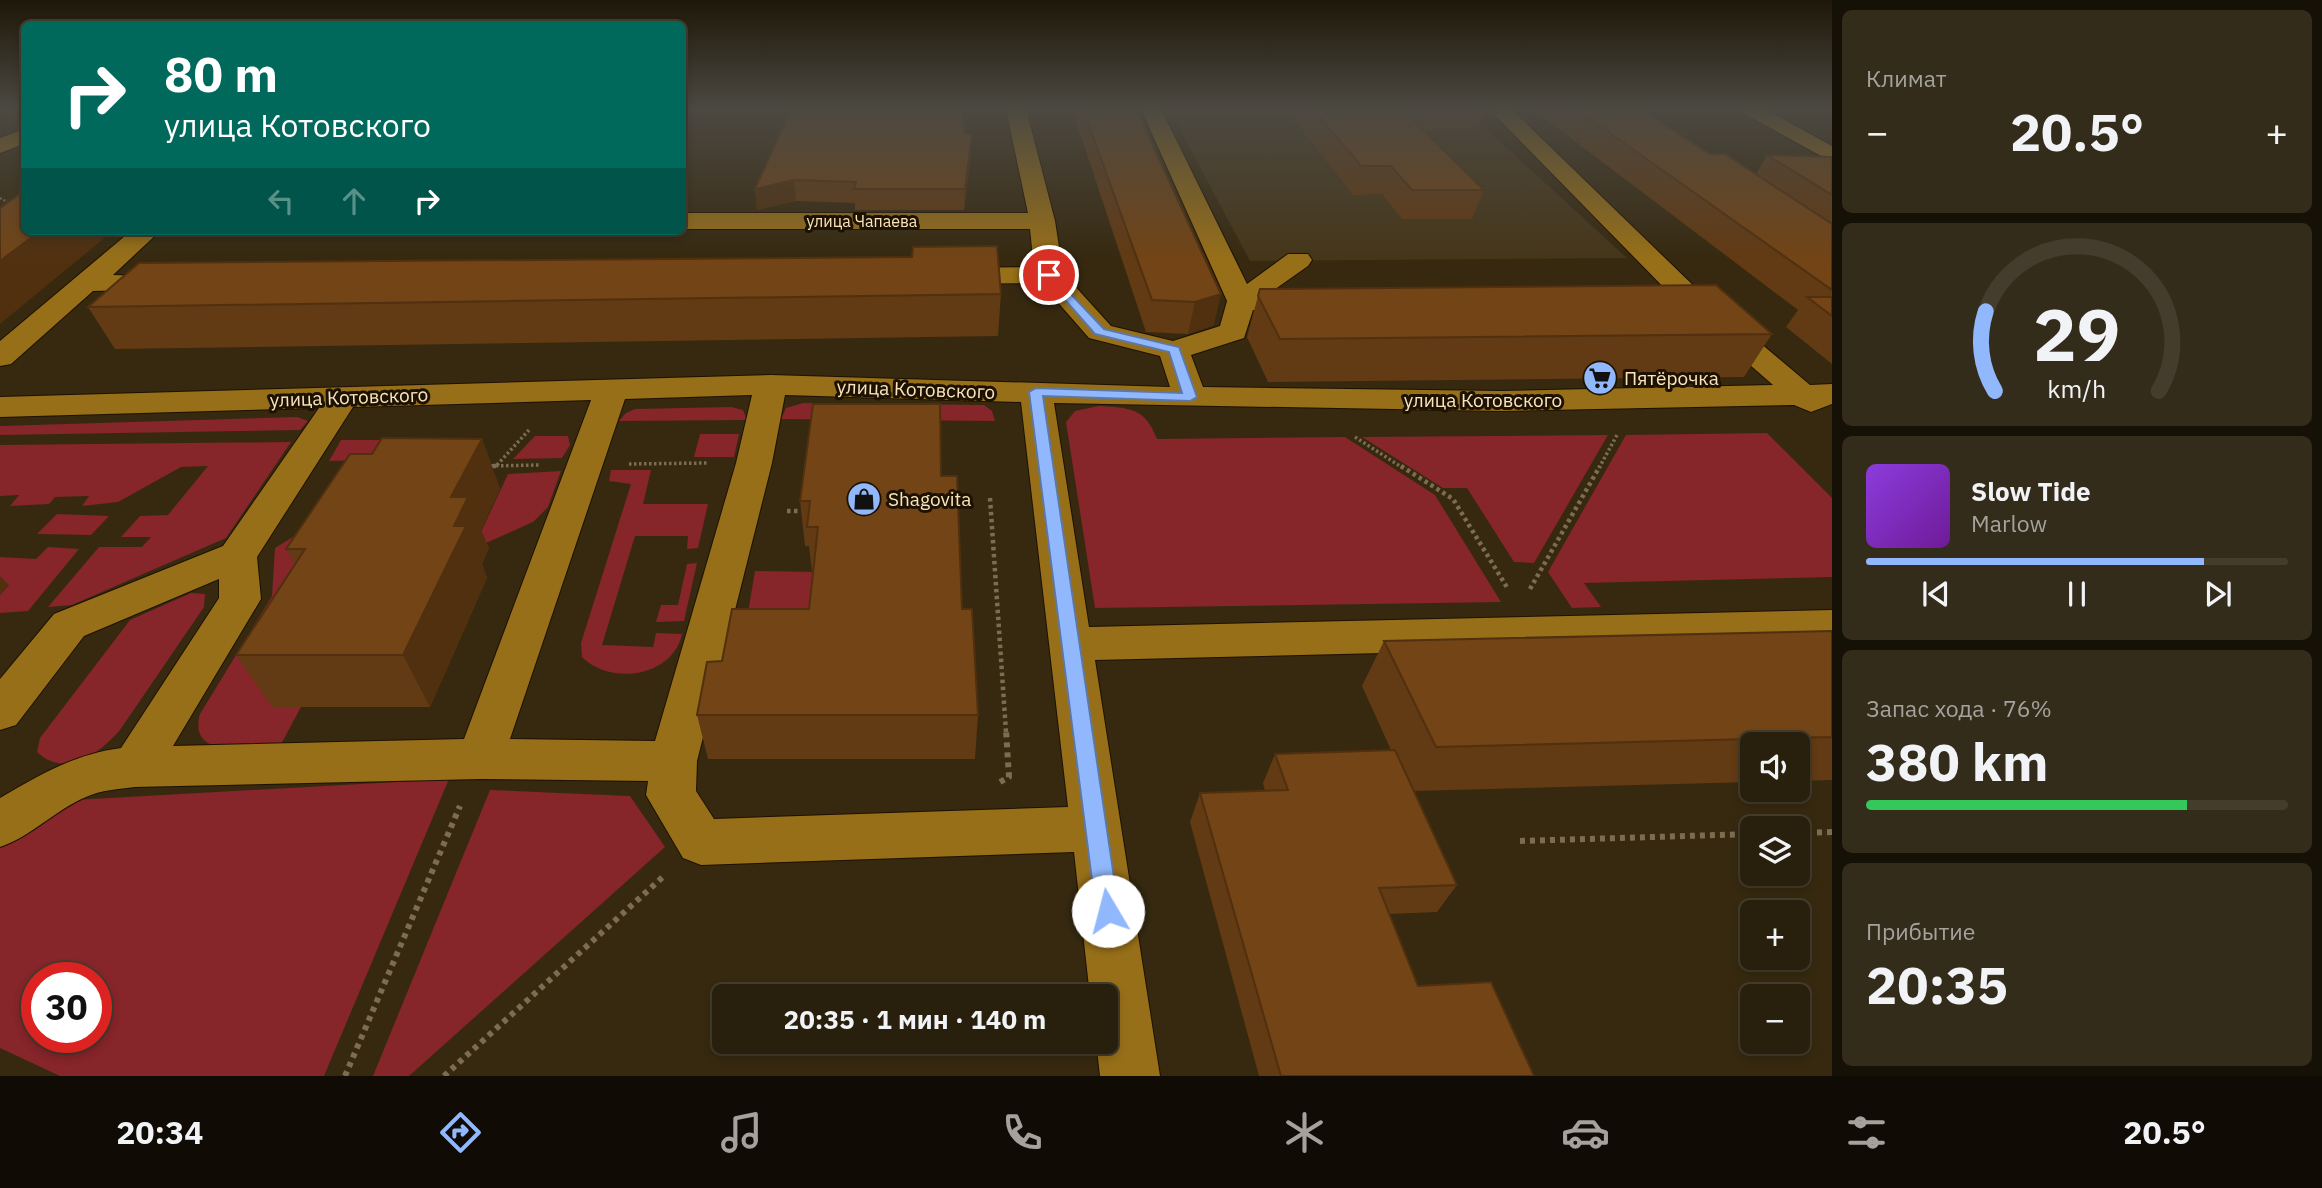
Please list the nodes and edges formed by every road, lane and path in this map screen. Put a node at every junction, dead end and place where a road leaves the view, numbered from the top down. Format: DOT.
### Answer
graph roads {
  1 [pos="1028,159"];
  2 [pos="1175,159"];
  3 [pos="1550,159"];
  4 [pos="0,198"];
  5 [pos="16,207"];
  6 [pos="686,221"];
  7 [pos="1042,221"];
  8 [pos="142,235"];
  9 [pos="1298,261"];
  10 [pos="1049,275"];
  11 [pos="925,276"];
  12 [pos="193,283"];
  13 [pos="86,284"];
  14 [pos="1649,298"];
  15 [pos="1690,298"];
  16 [pos="1336,300"];
  17 [pos="1241,301"];
  18 [pos="1174,350"];
  19 [pos="0,357"];
  20 [pos="771,384"];
  21 [pos="612,388"];
  22 [pos="1036,392"];
  23 [pos="1817,394"];
  24 [pos="343,397"];
  25 [pos="1190,397"];
  26 [pos="0,407"];
  27 [pos="1832,420"];
  28 [pos="529,430"];
  29 [pos="1617,434"];
  30 [pos="1354,437"];
  31 [pos="486,473"];
  32 [pos="237,556"];
  33 [pos="1527,620"];
  34 [pos="1832,626"];
  35 [pos="1069,644"];
  36 [pos="0,712"];
  37 [pos="480,759"];
  38 [pos="673,761"];
  39 [pos="135,766"];
  40 [pos="0,825"];
  41 [pos="1097,829"];
  42 [pos="1810,832"];
  43 [pos="1832,832"];
  44 [pos="1740,834"];
  45 [pos="1520,841"];
  46 [pos="345,1076"];
  47 [pos="1130,1076"];
  1 -- 7 [label="street"];
  2 -- 17 [label="street"];
  3 -- 15 [label="street"];
  4 -- 5 [label="path"];
  6 -- 7 [label="street, улица Чапаева"];
  7 -- 10 [label="street"];
  8 -- 13 [label="street"];
  9 -- 17 [label="street"];
  10 -- 11 [label="street"];
  10 -- 18 [label="street"];
  12 -- 13 [label="street"];
  13 -- 19 [label="street"];
  14 -- 15 [label="street"];
  15 -- 23 [label="street"];
  16 -- 17 [label="street"];
  17 -- 18 [label="street"];
  18 -- 25 [label="street"];
  20 -- 21 [label="street, улица Котовского"];
  20 -- 22 [label="street, улица Котовского"];
  20 -- 38 [label="street"];
  21 -- 24 [label="street, улица Котовского"];
  21 -- 37 [label="street"];
  22 -- 25 [label="street, улица Котовского"];
  22 -- 35 [label="street"];
  23 -- 25 [label="street, улица Котовского"];
  23 -- 27 [label="street"];
  24 -- 26 [label="street, улица Котовского"];
  24 -- 32 [label="street"];
  28 -- 31 [label="path"];
  29 -- 33 [label="path"];
  30 -- 33 [label="path"];
  32 -- 36 [label="street"];
  32 -- 39 [label="street"];
  33 -- 34 [label="street"];
  33 -- 35 [label="street"];
  35 -- 41 [label="street"];
  37 -- 38 [label="street"];
  37 -- 39 [label="street"];
  37 -- 46 [label="path"];
  38 -- 41 [label="street"];
  39 -- 40 [label="street"];
  41 -- 47 [label="street"];
  42 -- 43 [label="path"];
  44 -- 45 [label="path"];
}
